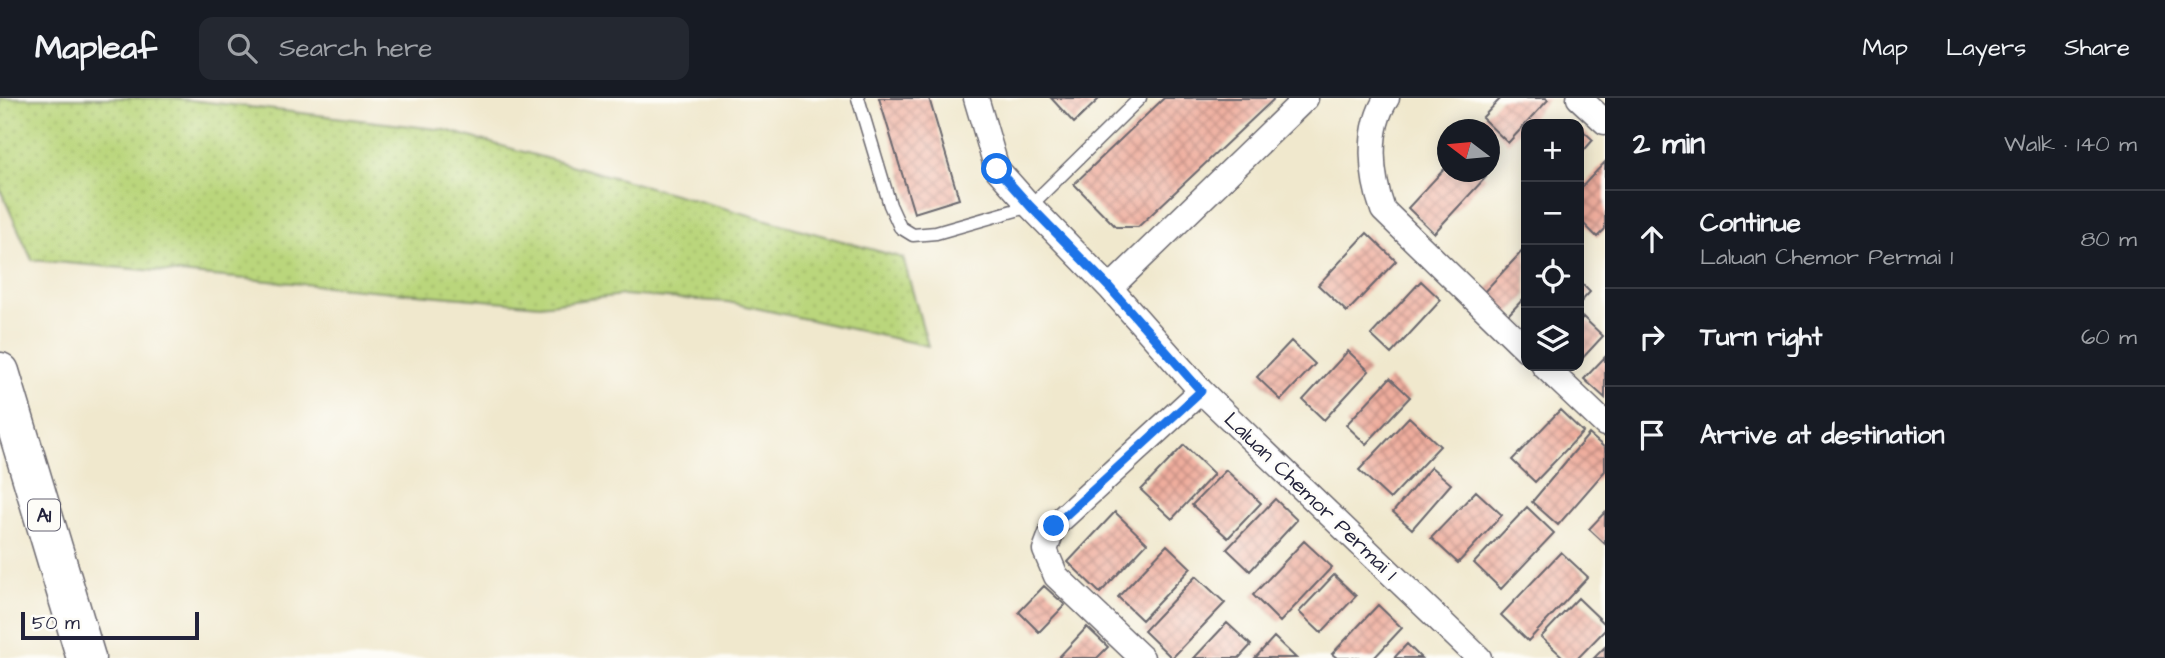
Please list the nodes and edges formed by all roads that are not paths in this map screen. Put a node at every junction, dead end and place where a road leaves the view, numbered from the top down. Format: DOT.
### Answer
graph roads {
  1 [pos="858,98"];
  2 [pos="976,98"];
  3 [pos="1140,98"];
  4 [pos="1306,98"];
  5 [pos="1387,98"];
  6 [pos="1579,98"];
  7 [pos="1605,122"];
  8 [pos="1030,206"];
  9 [pos="1110,288"];
  10 [pos="1521,344"];
  11 [pos="1549,371"];
  12 [pos="0,372"];
  13 [pos="1201,391"];
  14 [pos="1605,424"];
  15 [pos="12,450"];
  16 [pos="86,658"];
  17 [pos="1142,658"];
  18 [pos="1479,658"];
  1 -- 8 [label="lane"];
  2 -- 8 [label="street, Laluan Chemor Permai 1"];
  3 -- 8 [label="lane"];
  4 -- 9 [label="street"];
  5 -- 10 [label="street"];
  6 -- 7 [label="street"];
  8 -- 9 [label="street, Laluan Chemor Permai 1"];
  9 -- 13 [label="street, Laluan Chemor Permai 1"];
  11 -- 14 [label="street"];
  12 -- 15 [label="main road, A1"];
  13 -- 17 [label="street"];
  13 -- 18 [label="street, Laluan Chemor Permai 1"];
  15 -- 16 [label="main road, A1"];
}
